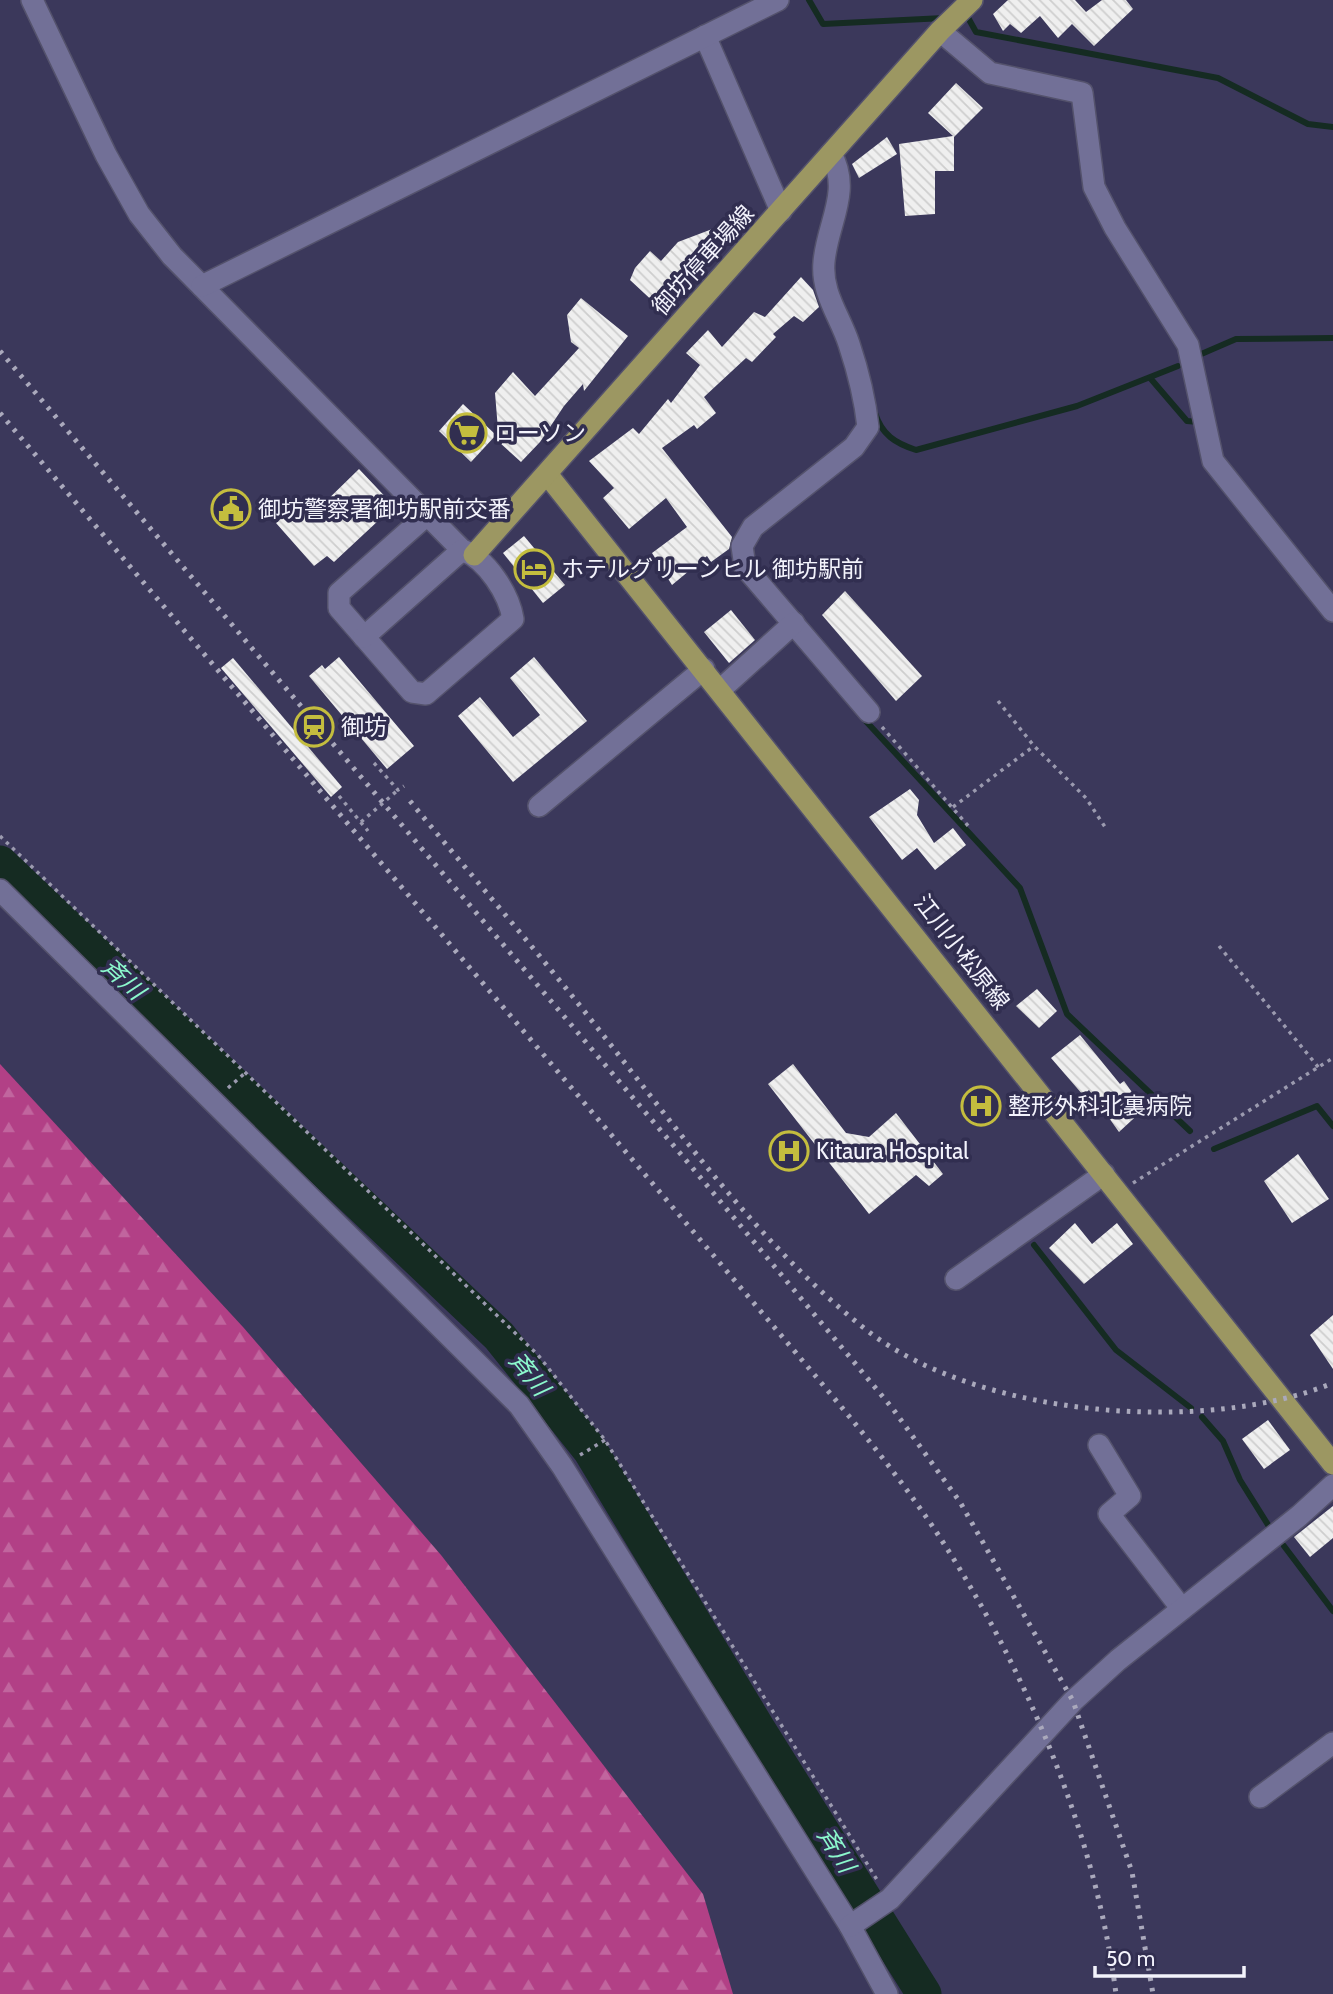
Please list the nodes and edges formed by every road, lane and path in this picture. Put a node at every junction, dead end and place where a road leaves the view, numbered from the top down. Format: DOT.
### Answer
graph roads {
  1 [pos="32,0"];
  2 [pos="778,0"];
  3 [pos="972,0"];
  4 [pos="940,31"];
  5 [pos="705,36"];
  6 [pos="831,154"];
  7 [pos="781,211"];
  8 [pos="202,286"];
  9 [pos="547,474"];
  10 [pos="427,515"];
  11 [pos="468,553"];
  12 [pos="1333,611"];
  13 [pos="794,623"];
  14 [pos="364,638"];
  15 [pos="704,669"];
  16 [pos="720,690"];
  17 [pos="998,701"];
  18 [pos="869,712"];
  19 [pos="1034,746"];
  20 [pos="374,763"];
  21 [pos="404,786"];
  22 [pos="398,790"];
  23 [pos="339,796"];
  24 [pos="539,806"];
  25 [pos="953,807"];
  26 [pos="361,822"];
  27 [pos="970,828"];
  28 [pos="1107,830"];
  29 [pos="368,831"];
  30 [pos="0,890"];
  31 [pos="1219,946"];
  32 [pos="1333,1058"];
  33 [pos="1319,1068"];
  34 [pos="1104,1174"];
  35 [pos="1119,1192"];
  36 [pos="956,1279"];
  37 [pos="605,1440"];
  38 [pos="1099,1446"];
  39 [pos="573,1460"];
  40 [pos="1333,1464"];
  41 [pos="1333,1485"];
  42 [pos="1182,1609"];
  43 [pos="1333,1743"];
  44 [pos="1260,1797"];
  45 [pos="850,1926"];
  46 [pos="887,1994"];
  1 -- 8 [label="street"];
  2 -- 5 [label="street"];
  3 -- 4 [label="main road, 御坊停車場線"];
  4 -- 6 [label="main road, 御坊停車場線"];
  4 -- 12 [label="street"];
  5 -- 7 [label="street"];
  5 -- 8 [label="street"];
  6 -- 7 [label="main road, 御坊停車場線"];
  6 -- 13 [label="street"];
  7 -- 9 [label="main road, 御坊停車場線"];
  8 -- 10 [label="street"];
  9 -- 11 [label="main road, 御坊停車場線"];
  9 -- 15 [label="main road, 江川小松原線"];
  10 -- 11 [label="street"];
  10 -- 14 [label="street"];
  11 -- 14 [label="street"];
  11 -- 14 [label="street"];
  13 -- 16 [label="street"];
  13 -- 18 [label="street"];
  15 -- 16 [label="main road, 江川小松原線"];
  15 -- 24 [label="street"];
  16 -- 34 [label="main road, 江川小松原線"];
  17 -- 19 [label="path"];
  18 -- 25 [label="path"];
  19 -- 25 [label="path"];
  19 -- 28 [label="path"];
  20 -- 22 [label="path"];
  21 -- 22 [label="path, bridge"];
  22 -- 26 [label="path, bridge"];
  23 -- 26 [label="path"];
  25 -- 27 [label="path"];
  26 -- 29 [label="path"];
  30 -- 45 [label="street"];
  31 -- 33 [label="path"];
  32 -- 33 [label="path"];
  33 -- 35 [label="path"];
  34 -- 35 [label="main road, 江川小松原線"];
  34 -- 36 [label="street"];
  35 -- 40 [label="main road, 江川小松原線"];
  37 -- 39 [label="path"];
  38 -- 42 [label="street"];
  41 -- 42 [label="street"];
  42 -- 45 [label="street"];
  43 -- 44 [label="street"];
  45 -- 46 [label="street"];
}
